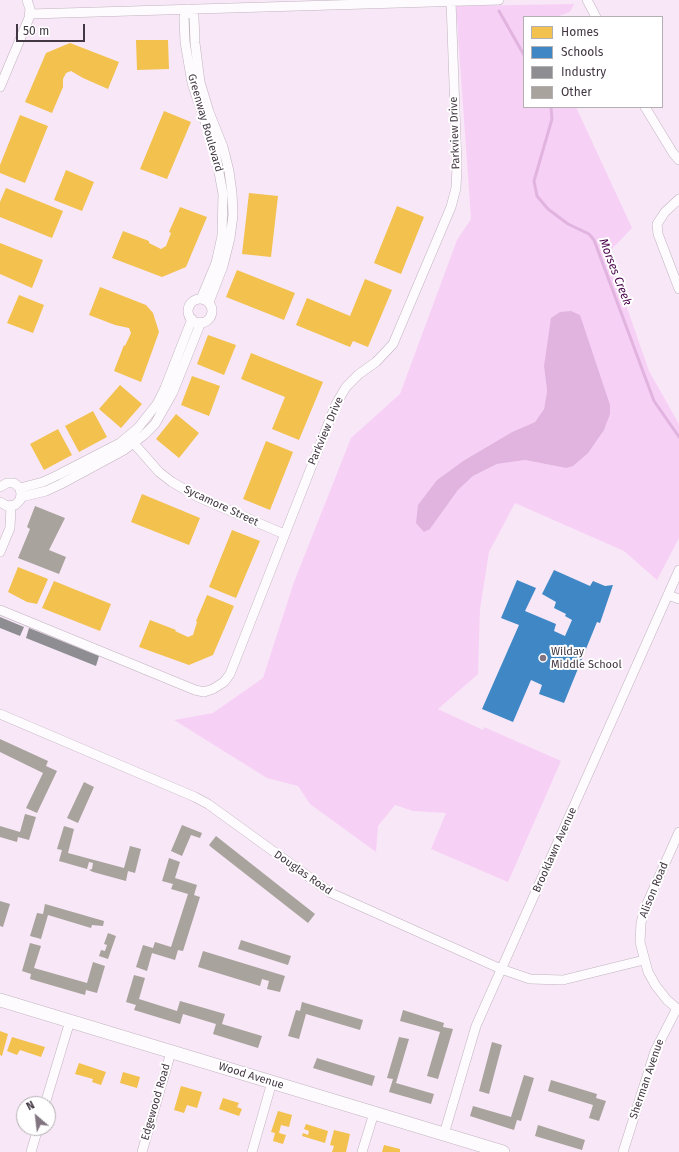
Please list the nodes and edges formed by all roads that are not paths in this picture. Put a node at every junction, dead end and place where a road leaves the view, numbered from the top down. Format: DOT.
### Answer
graph roads {
  1 [pos="27,0"];
  2 [pos="499,0"];
  3 [pos="587,0"];
  4 [pos="451,1"];
  5 [pos="189,9"];
  6 [pos="30,14"];
  7 [pos="595,16"];
  8 [pos="0,86"];
  9 [pos="646,108"];
  10 [pos="679,160"];
  11 [pos="679,200"];
  12 [pos="679,289"];
  13 [pos="205,301"];
  14 [pos="196,321"];
  15 [pos="131,440"];
  16 [pos="0,487"];
  17 [pos="20,492"];
  18 [pos="0,502"];
  19 [pos="11,506"];
  20 [pos="284,534"];
  21 [pos="0,552"];
  22 [pos="679,570"];
  23 [pos="668,595"];
  24 [pos="679,599"];
  25 [pos="0,610"];
  26 [pos="0,714"];
  27 [pos="679,832"];
  28 [pos="644,960"];
  29 [pos="501,969"];
  30 [pos="0,1000"];
  31 [pos="678,1009"];
  32 [pos="70,1021"];
  33 [pos="171,1052"];
  34 [pos="272,1082"];
  35 [pos="47,1096"];
  36 [pos="374,1113"];
  37 [pos="444,1134"];
  38 [pos="36,1136"];
  39 [pos="499,1151"];
  40 [pos="31,1152"];
  41 [pos="142,1152"];
  42 [pos="252,1152"];
  43 [pos="362,1152"];
  44 [pos="623,1152"];
  1 -- 6 [label="street"];
  2 -- 4 [label="street"];
  3 -- 7 [label="street"];
  4 -- 5 [label="street"];
  4 -- 20 [label="street, Parkview Drive"];
  5 -- 6 [label="street"];
  5 -- 13 [label="street, Greenway Boulevard"];
  6 -- 8 [label="street"];
  9 -- 10 [label="street"];
  11 -- 12 [label="street"];
  13 -- 14 [label="street"];
  13 -- 14 [label="street"];
  14 -- 15 [label="street"];
  15 -- 17 [label="street"];
  15 -- 20 [label="street, Sycamore Street"];
  16 -- 17 [label="street"];
  17 -- 19 [label="street"];
  18 -- 19 [label="street"];
  19 -- 21 [label="street"];
  20 -- 25 [label="street, Parkview Drive"];
  22 -- 23 [label="street, Brooklawn Avenue"];
  23 -- 24 [label="street"];
  23 -- 29 [label="street, Brooklawn Avenue"];
  26 -- 29 [label="street, Douglas Road"];
  27 -- 28 [label="street, Alison Road"];
  28 -- 29 [label="street, Douglas Road"];
  28 -- 31 [label="street, Alison Road"];
  29 -- 37 [label="street, Brooklawn Avenue"];
  30 -- 32 [label="main road, Wood Avenue"];
  31 -- 44 [label="street, Sherman Avenue"];
  32 -- 33 [label="main road, Wood Avenue"];
  32 -- 35 [label="street"];
  33 -- 34 [label="main road, Wood Avenue"];
  33 -- 41 [label="street, Edgewood Road"];
  34 -- 36 [label="main road, Wood Avenue"];
  34 -- 42 [label="street"];
  36 -- 37 [label="main road, Wood Avenue"];
  36 -- 43 [label="street"];
  37 -- 39 [label="main road, Wood Avenue"];
  38 -- 40 [label="street"];
}
